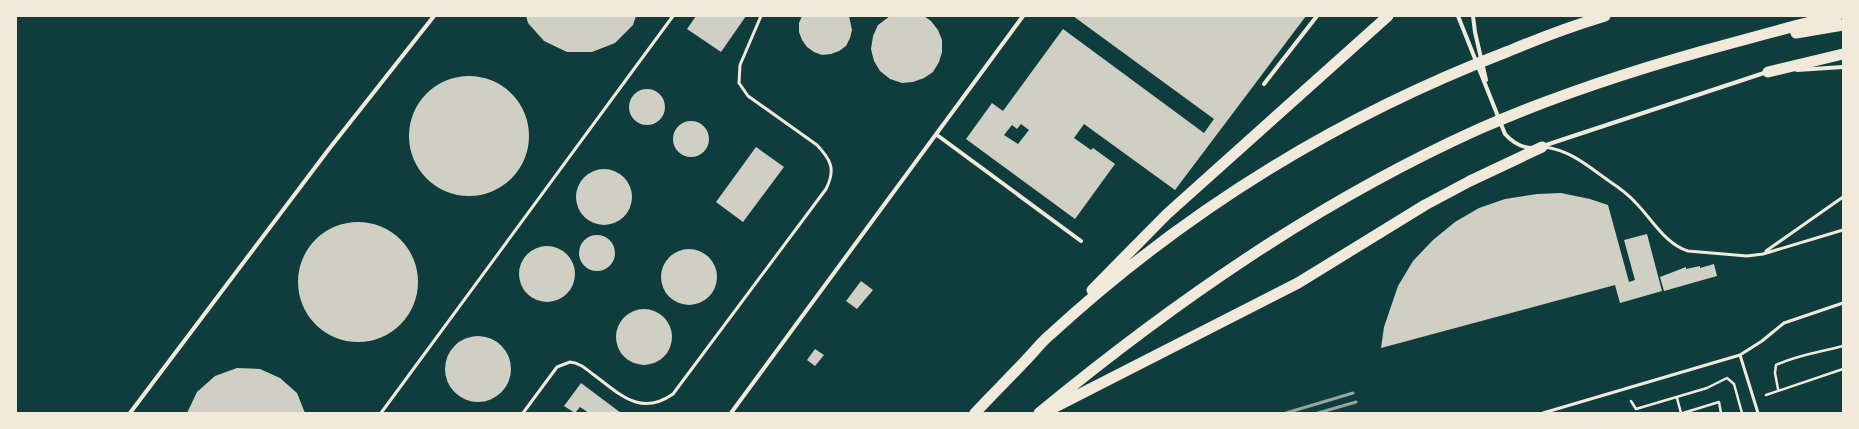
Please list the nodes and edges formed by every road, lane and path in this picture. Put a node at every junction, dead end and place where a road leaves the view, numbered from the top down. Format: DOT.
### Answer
graph roads {
  1 [pos="434,16"];
  2 [pos="673,16"];
  3 [pos="761,16"];
  4 [pos="1023,16"];
  5 [pos="1317,16"];
  6 [pos="1388,16"];
  7 [pos="1458,16"];
  8 [pos="1473,16"];
  9 [pos="1604,16"];
  10 [pos="1837,16"];
  11 [pos="1843,25"];
  12 [pos="1740,41"];
  13 [pos="1843,54"];
  14 [pos="1843,67"];
  15 [pos="1768,72"];
  16 [pos="1264,84"];
  17 [pos="1488,90"];
  18 [pos="936,135"];
  19 [pos="1542,147"];
  20 [pos="1843,197"];
  21 [pos="1843,230"];
  22 [pos="1081,241"];
  23 [pos="1763,254"];
  24 [pos="1843,303"];
  25 [pos="1049,335"];
  26 [pos="1843,346"];
  27 [pos="1740,355"];
  28 [pos="1843,369"];
  29 [pos="1778,389"];
  30 [pos="1766,395"];
  31 [pos="1677,398"];
  32 [pos="1631,401"];
  33 [pos="130,413"];
  34 [pos="381,413"];
  35 [pos="523,413"];
  36 [pos="731,413"];
  37 [pos="975,413"];
  38 [pos="1039,413"];
  39 [pos="1044,413"];
  40 [pos="1543,413"];
  41 [pos="1682,413"];
  42 [pos="1721,413"];
  43 [pos="1742,413"];
  44 [pos="1758,413"];
  1 -- 33 [label="street"];
  2 -- 34 [label="lane"];
  3 -- 35 [label="lane"];
  4 -- 18 [label="street"];
  5 -- 16 [label="street"];
  6 -- 25 [label="highway"];
  7 -- 17 [label="street"];
  8 -- 17 [label="street"];
  9 -- 25 [label="highway"];
  10 -- 12 [label="highway"];
  11 -- 12 [label="highway"];
  12 -- 38 [label="highway"];
  13 -- 15 [label="highway"];
  14 -- 15 [label="street"];
  15 -- 19 [label="street"];
  17 -- 19 [label="street"];
  18 -- 22 [label="street"];
  18 -- 36 [label="street"];
  19 -- 23 [label="lane"];
  19 -- 39 [label="highway"];
  20 -- 23 [label="lane"];
  21 -- 23 [label="lane"];
  24 -- 27 [label="lane"];
  25 -- 37 [label="highway"];
  26 -- 29 [label="path"];
  27 -- 40 [label="lane"];
  27 -- 44 [label="lane"];
  28 -- 29 [label="path"];
  29 -- 30 [label="path"];
  31 -- 32 [label="path"];
  31 -- 41 [label="path"];
  31 -- 43 [label="path"];
  41 -- 42 [label="path"];
}
